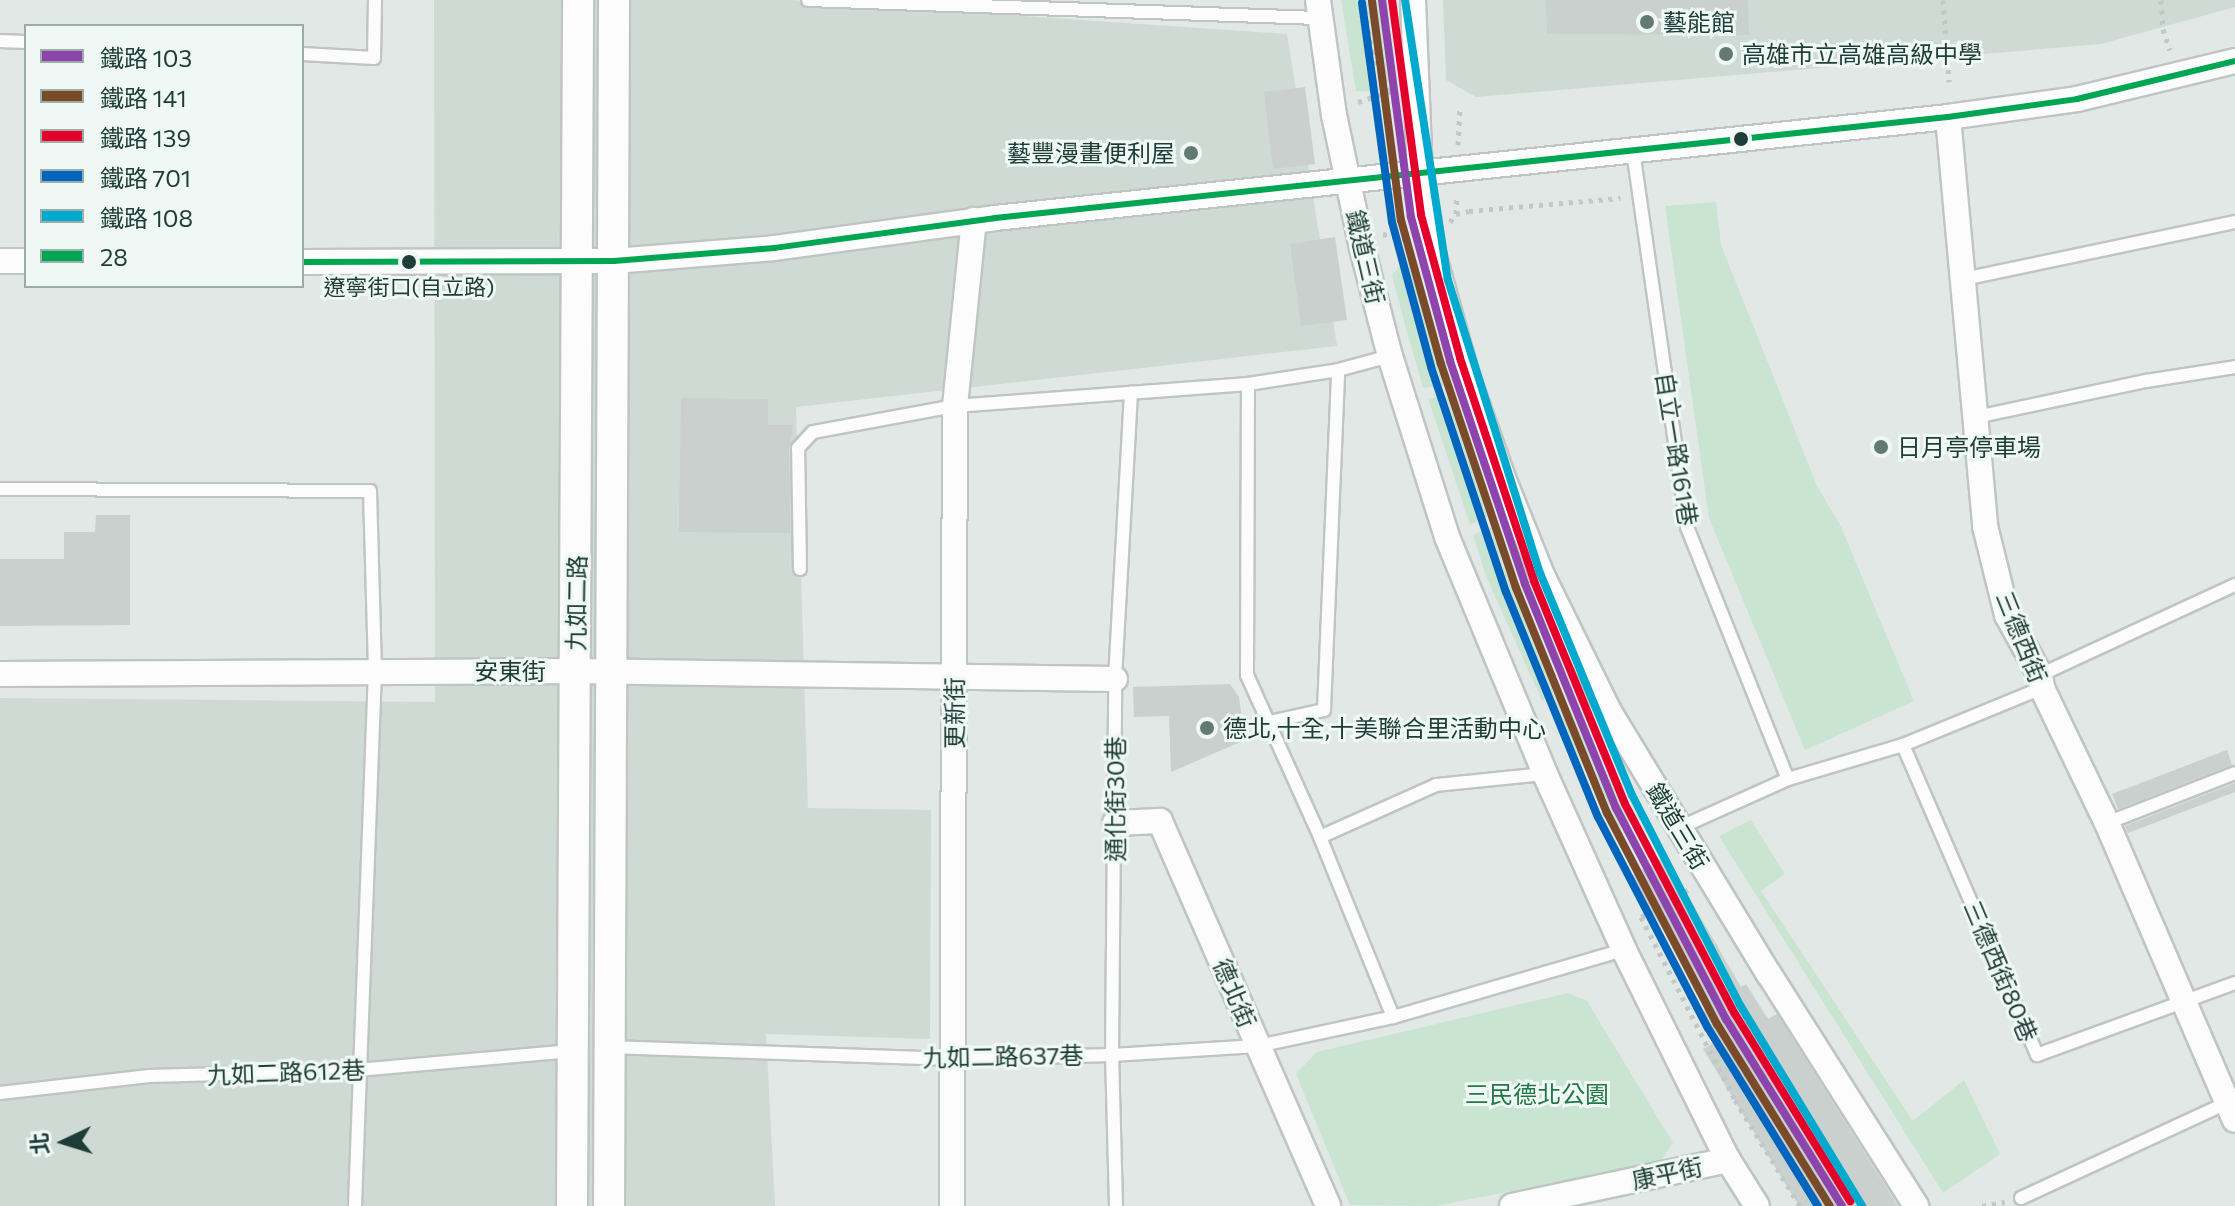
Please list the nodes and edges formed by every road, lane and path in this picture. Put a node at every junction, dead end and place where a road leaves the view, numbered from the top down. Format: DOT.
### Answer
graph roads {
  1 [pos="375,0"];
  2 [pos="578,0"];
  3 [pos="614,0"];
  4 [pos="808,0"];
  5 [pos="1363,0"];
  6 [pos="1413,0"];
  7 [pos="1943,0"];
  8 [pos="2161,0"];
  9 [pos="1318,9"];
  10 [pos="0,41"];
  11 [pos="24,42"];
  12 [pos="2171,53"];
  13 [pos="304,54"];
  14 [pos="2235,61"];
  15 [pos="1949,82"];
  16 [pos="1388,91"];
  17 [pos="1401,92"];
  18 [pos="1358,102"];
  19 [pos="1948,117"];
  20 [pos="1633,151"];
  21 [pos="1420,171"];
  22 [pos="1348,179"];
  23 [pos="1622,198"];
  24 [pos="974,220"];
  25 [pos="2235,222"];
  26 [pos="1452,233"];
  27 [pos="0,261"];
  28 [pos="24,261"];
  29 [pos="614,261"];
  30 [pos="304,262"];
  31 [pos="578,262"];
  32 [pos="1964,279"];
  33 [pos="1390,356"];
  34 [pos="2235,367"];
  35 [pos="1338,370"];
  36 [pos="1248,384"];
  37 [pos="1131,392"];
  38 [pos="955,406"];
  39 [pos="1976,417"];
  40 [pos="0,489"];
  41 [pos="800,569"];
  42 [pos="2235,585"];
  43 [pos="375,670"];
  44 [pos="575,671"];
  45 [pos="612,671"];
  46 [pos="0,674"];
  47 [pos="954,676"];
  48 [pos="1115,679"];
  49 [pos="2041,681"];
  50 [pos="1269,722"];
  51 [pos="1903,745"];
  52 [pos="2235,773"];
  53 [pos="1545,774"];
  54 [pos="1788,779"];
  55 [pos="1115,823"];
  56 [pos="2107,823"];
  57 [pos="1679,828"];
  58 [pos="1320,837"];
  59 [pos="1696,885"];
  60 [pos="1624,950"];
  61 [pos="2235,983"];
  62 [pos="2182,1001"];
  63 [pos="1393,1017"];
  64 [pos="1258,1046"];
  65 [pos="609,1047"];
  66 [pos="573,1050"];
  67 [pos="1112,1055"];
  68 [pos="952,1059"];
  69 [pos="358,1070"];
  70 [pos="0,1093"];
  71 [pos="2231,1111"];
  72 [pos="1728,1160"];
  73 [pos="2021,1198"];
  74 [pos="355,1206"];
  75 [pos="572,1206"];
  76 [pos="609,1206"];
  77 [pos="952,1206"];
  78 [pos="1116,1206"];
  79 [pos="1328,1206"];
  80 [pos="1512,1206"];
  81 [pos="1757,1206"];
  82 [pos="1800,1206"];
  83 [pos="1916,1206"];
  1 -- 13 [label="lane"];
  2 -- 31 [label="street, 九如二路"];
  3 -- 29 [label="street, 九如二路"];
  4 -- 9 [label="lane"];
  5 -- 16 [label="path"];
  6 -- 21 [label="street, 鐵道三街"];
  7 -- 15 [label="path"];
  8 -- 12 [label="path"];
  9 -- 22 [label="street, 鐵道三街"];
  10 -- 11 [label="lane"];
  14 -- 19 [label="street"];
  16 -- 17 [label="path"];
  16 -- 18 [label="path"];
  19 -- 20 [label="street"];
  19 -- 32 [label="street, 三德西街"];
  20 -- 21 [label="street"];
  20 -- 54 [label="lane, 自立一路161巷"];
  21 -- 22 [label="street"];
  21 -- 57 [label="street, 鐵道三街"];
  22 -- 24 [label="street"];
  22 -- 33 [label="street, 鐵道三街"];
  23 -- 26 [label="path"];
  24 -- 29 [label="street"];
  24 -- 38 [label="street, 更新街"];
  25 -- 32 [label="lane"];
  27 -- 28 [label="street"];
  29 -- 31 [label="street"];
  29 -- 45 [label="street, 九如二路"];
  30 -- 31 [label="street"];
  31 -- 44 [label="street, 九如二路"];
  32 -- 39 [label="street, 三德西街"];
  33 -- 35 [label="lane"];
  33 -- 53 [label="street, 鐵道三街"];
  34 -- 39 [label="lane"];
  35 -- 36 [label="lane"];
  35 -- 50 [label="lane"];
  36 -- 37 [label="lane"];
  36 -- 50 [label="lane"];
  37 -- 38 [label="lane"];
  37 -- 48 [label="lane, 通化街30巷"];
  38 -- 41 [label="lane"];
  38 -- 47 [label="street, 更新街"];
  39 -- 49 [label="street, 三德西街"];
  40 -- 43 [label="lane"];
  42 -- 49 [label="lane"];
  43 -- 44 [label="street, 安東街"];
  43 -- 46 [label="street, 安東街"];
  43 -- 69 [label="lane"];
  44 -- 45 [label="street, 安東街"];
  44 -- 66 [label="street, 九如二路"];
  45 -- 47 [label="street, 安東街"];
  45 -- 65 [label="street, 九如二路"];
  47 -- 48 [label="street, 安東街"];
  47 -- 68 [label="street, 更新街"];
  48 -- 55 [label="lane, 通化街30巷"];
  49 -- 51 [label="lane"];
  49 -- 56 [label="street, 三德西街"];
  50 -- 58 [label="lane"];
  51 -- 54 [label="lane"];
  51 -- 62 [label="lane, 三德西街80巷"];
  52 -- 56 [label="lane"];
  53 -- 58 [label="lane"];
  53 -- 60 [label="street, 鐵道三街"];
  54 -- 57 [label="lane"];
  55 -- 64 [label="street, 德北街"];
  55 -- 67 [label="lane, 通化街30巷"];
  56 -- 62 [label="street, 三德西街"];
  57 -- 83 [label="street, 鐵道三街"];
  58 -- 63 [label="lane"];
  59 -- 82 [label="path"];
  60 -- 63 [label="lane, 九如二路637巷"];
  60 -- 72 [label="street, 鐵道三街"];
  61 -- 62 [label="lane"];
  62 -- 71 [label="street, 三德西街"];
  63 -- 64 [label="lane, 九如二路637巷"];
  64 -- 67 [label="lane, 九如二路637巷"];
  64 -- 79 [label="street, 德北街"];
  65 -- 68 [label="lane, 九如二路637巷"];
  65 -- 76 [label="street, 九如二路"];
  66 -- 69 [label="lane, 九如二路612巷"];
  66 -- 75 [label="street, 九如二路"];
  67 -- 68 [label="lane, 九如二路637巷"];
  67 -- 78 [label="lane, 通化街30巷"];
  68 -- 77 [label="street, 更新街"];
  69 -- 70 [label="lane, 九如二路612巷"];
  69 -- 74 [label="lane"];
  71 -- 73 [label="lane"];
  72 -- 80 [label="street, 康平街"];
  72 -- 81 [label="street, 鐵道三街"];
}
